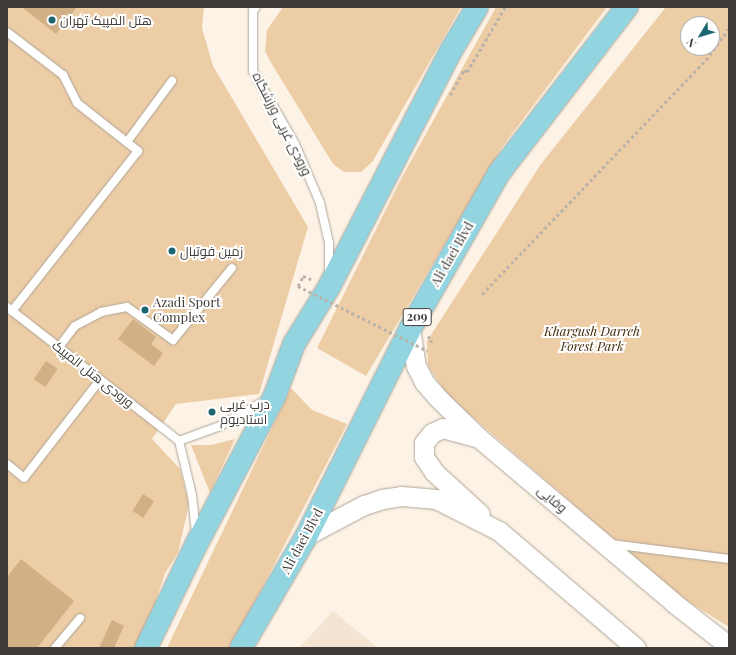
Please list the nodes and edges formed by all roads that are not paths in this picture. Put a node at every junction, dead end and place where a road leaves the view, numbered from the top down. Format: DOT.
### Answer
graph roads {
  1 [pos="256,7"];
  2 [pos="477,7"];
  3 [pos="627,7"];
  4 [pos="7,32"];
  5 [pos="172,81"];
  6 [pos="127,142"];
  7 [pos="232,268"];
  8 [pos="329,287"];
  9 [pos="10,309"];
  10 [pos="410,329"];
  11 [pos="59,347"];
  12 [pos="100,380"];
  13 [pos="275,395"];
  14 [pos="479,438"];
  15 [pos="179,441"];
  16 [pos="7,464"];
  17 [pos="499,531"];
  18 [pos="307,535"];
  19 [pos="197,543"];
  20 [pos="606,544"];
  21 [pos="729,559"];
  22 [pos="80,618"];
  23 [pos="246,644"];
  24 [pos="729,646"];
  25 [pos="55,648"];
  26 [pos="146,648"];
  27 [pos="636,648"];
  1 -- 8 [label="lane, ورودی غربی ورزشگاه"];
  2 -- 8 [label="main road"];
  3 -- 10 [label="main road, Ali daei Blvd / 209"];
  4 -- 6 [label="lane"];
  5 -- 6 [label="lane"];
  6 -- 9 [label="lane"];
  7 -- 11 [label="lane"];
  8 -- 13 [label="main road"];
  9 -- 11 [label="lane, ورودی هتل المپیک"];
  10 -- 14 [label="street, وفایی"];
  10 -- 18 [label="main road, Ali daei Blvd / 209"];
  11 -- 12 [label="lane, ورودی هتل المپیک"];
  12 -- 15 [label="lane, ورودی هتل المپیک"];
  12 -- 16 [label="lane"];
  13 -- 15 [label="lane"];
  13 -- 19 [label="main road"];
  14 -- 17 [label="street"];
  14 -- 20 [label="street, وفایی"];
  15 -- 19 [label="lane"];
  17 -- 18 [label="street"];
  17 -- 27 [label="street"];
  18 -- 23 [label="main road, Ali daei Blvd / 209"];
  19 -- 26 [label="main road"];
  20 -- 21 [label="lane"];
  20 -- 24 [label="street, وفایی"];
  22 -- 25 [label="lane"];
}
